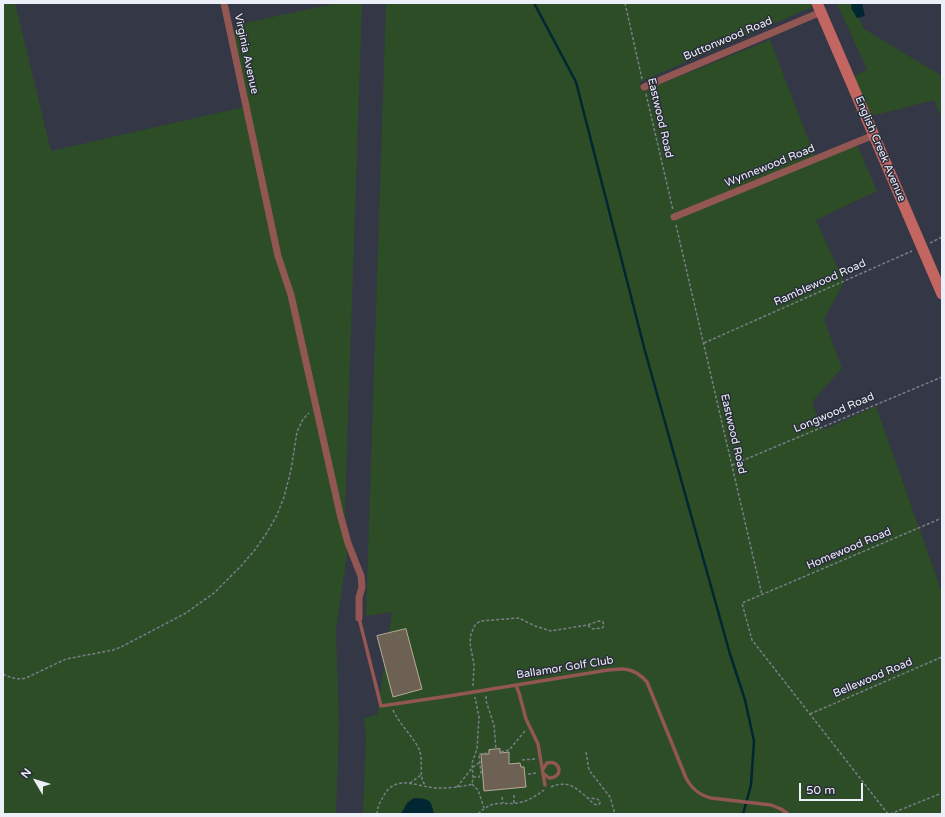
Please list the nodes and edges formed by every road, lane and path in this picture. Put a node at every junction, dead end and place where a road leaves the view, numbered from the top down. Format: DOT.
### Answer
graph roads {
  1 [pos="224,3"];
  2 [pos="625,3"];
  3 [pos="819,7"];
  4 [pos="644,87"];
  5 [pos="874,135"];
  6 [pos="674,217"];
  7 [pos="942,237"];
  8 [pos="922,247"];
  9 [pos="942,294"];
  10 [pos="704,343"];
  11 [pos="942,377"];
  12 [pos="316,409"];
  13 [pos="732,464"];
  14 [pos="942,518"];
  15 [pos="762,595"];
  16 [pos="359,618"];
  17 [pos="587,625"];
  18 [pos="942,658"];
  19 [pos="3,674"];
  20 [pos="516,685"];
  21 [pos="490,689"];
  22 [pos="472,692"];
  23 [pos="391,704"];
  24 [pos="810,714"];
  25 [pos="530,728"];
  26 [pos="496,750"];
  27 [pos="501,752"];
  28 [pos="586,752"];
  29 [pos="489,753"];
  30 [pos="473,758"];
  31 [pos="480,758"];
  32 [pos="540,758"];
  33 [pos="522,760"];
  34 [pos="480,762"];
  35 [pos="472,768"];
  36 [pos="543,772"];
  37 [pos="528,774"];
  38 [pos="421,775"];
  39 [pos="473,777"];
  40 [pos="410,783"];
  41 [pos="472,784"];
  42 [pos="425,785"];
  43 [pos="545,785"];
  44 [pos="457,787"];
  45 [pos="942,793"];
  46 [pos="514,795"];
  47 [pos="502,796"];
  48 [pos="589,798"];
  49 [pos="503,803"];
  50 [pos="514,803"];
  51 [pos="485,808"];
  52 [pos="377,814"];
  53 [pos="478,814"];
  54 [pos="615,814"];
  55 [pos="788,814"];
  56 [pos="889,814"];
  1 -- 12 [label="street, Virginia Avenue"];
  2 -- 4 [label="path, Eastwood Road"];
  3 -- 4 [label="street, Buttonwood Road"];
  3 -- 5 [label="main road, English Creek Avenue"];
  4 -- 6 [label="path, Eastwood Road"];
  5 -- 6 [label="street, Wynnewood Road"];
  5 -- 8 [label="main road, English Creek Avenue"];
  6 -- 10 [label="path, Eastwood Road"];
  7 -- 8 [label="path, Ramblewood Road"];
  8 -- 9 [label="main road, English Creek Avenue"];
  8 -- 10 [label="path, Ramblewood Road"];
  10 -- 13 [label="path, Eastwood Road"];
  11 -- 13 [label="path, Longwood Road"];
  12 -- 16 [label="street, Virginia Avenue"];
  12 -- 19 [label="path"];
  13 -- 15 [label="path, Eastwood Road"];
  14 -- 15 [label="path, Homewood Road"];
  15 -- 24 [label="path"];
  16 -- 23 [label="lane"];
  17 -- 17 [label="path"];
  17 -- 22 [label="path"];
  18 -- 24 [label="path, Bellewood Road"];
  20 -- 21 [label="lane, Ballamor Golf Club"];
  20 -- 25 [label="lane"];
  20 -- 55 [label="lane, Ballamor Golf Club"];
  21 -- 22 [label="lane, Ballamor Golf Club"];
  21 -- 26 [label="path"];
  22 -- 23 [label="lane, Ballamor Golf Club"];
  22 -- 30 [label="path"];
  23 -- 38 [label="path"];
  24 -- 56 [label="path"];
  25 -- 27 [label="path"];
  25 -- 32 [label="lane"];
  28 -- 54 [label="path"];
  29 -- 31 [label="path"];
  30 -- 31 [label="path"];
  30 -- 35 [label="path"];
  31 -- 34 [label="path"];
  32 -- 33 [label="path"];
  32 -- 36 [label="lane"];
  34 -- 35 [label="path"];
  34 -- 39 [label="path"];
  35 -- 39 [label="path"];
  35 -- 44 [label="path"];
  36 -- 36 [label="lane"];
  36 -- 37 [label="path"];
  36 -- 43 [label="lane"];
  38 -- 40 [label="path"];
  38 -- 42 [label="path"];
  39 -- 41 [label="path"];
  40 -- 42 [label="path"];
  40 -- 52 [label="path"];
  41 -- 44 [label="path"];
  41 -- 51 [label="path"];
  42 -- 44 [label="path"];
  45 -- 56 [label="path"];
  46 -- 50 [label="path"];
  47 -- 49 [label="path"];
  48 -- 48 [label="path"];
  48 -- 50 [label="path"];
  49 -- 50 [label="path"];
  49 -- 51 [label="path"];
  51 -- 53 [label="path"];
}
